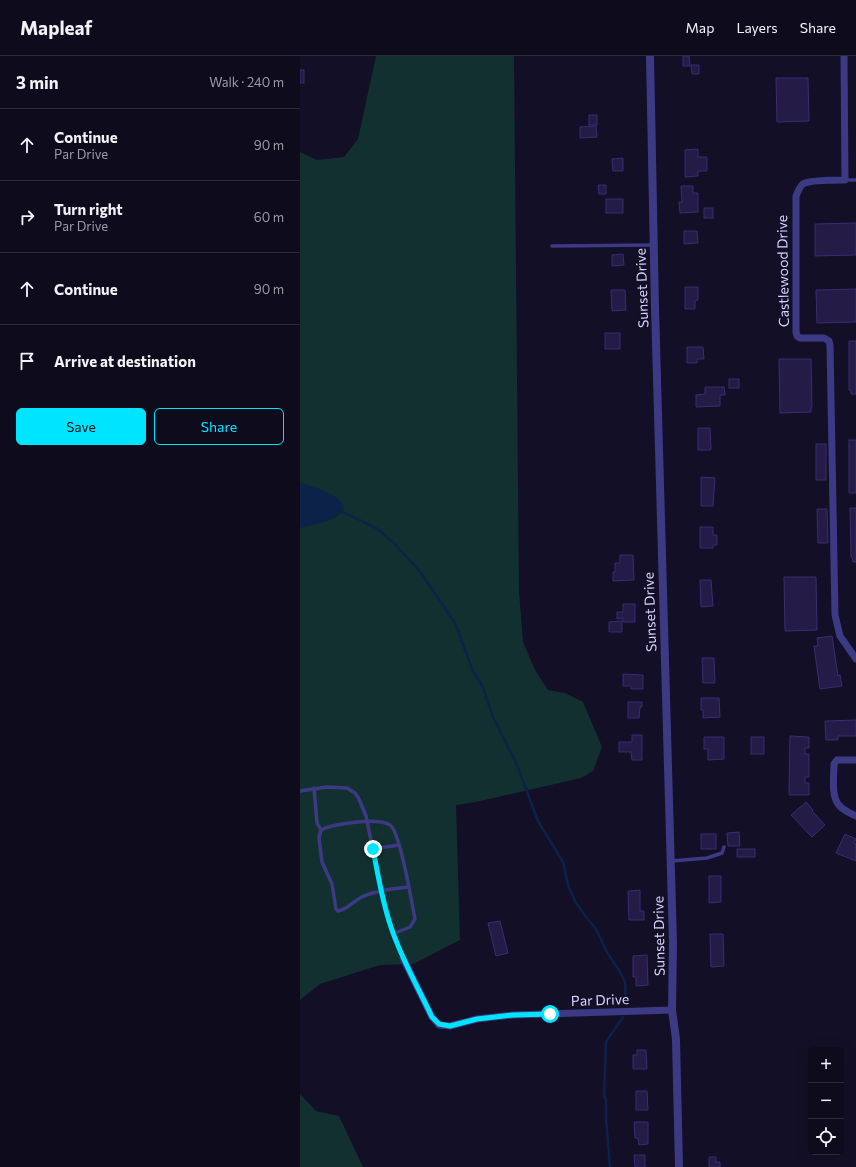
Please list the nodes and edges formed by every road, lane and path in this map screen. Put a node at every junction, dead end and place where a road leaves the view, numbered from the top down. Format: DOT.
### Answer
graph roads {
  1 [pos="650,56"];
  2 [pos="844,56"];
  3 [pos="845,180"];
  4 [pos="856,180"];
  5 [pos="653,245"];
  6 [pos="552,246"];
  7 [pos="856,659"];
  8 [pos="856,760"];
  9 [pos="314,788"];
  10 [pos="300,791"];
  11 [pos="856,816"];
  12 [pos="367,821"];
  13 [pos="321,830"];
  14 [pos="399,845"];
  15 [pos="724,847"];
  16 [pos="373,849"];
  17 [pos="670,861"];
  18 [pos="408,887"];
  19 [pos="381,892"];
  20 [pos="393,934"];
  21 [pos="403,958"];
  22 [pos="672,1010"];
  23 [pos="679,1167"];
  1 -- 5 [label="street, Sunset Drive"];
  2 -- 3 [label="street"];
  3 -- 4 [label="lane"];
  3 -- 7 [label="street, Castlewood Drive"];
  5 -- 6 [label="lane"];
  5 -- 17 [label="street, Sunset Drive"];
  8 -- 11 [label="street"];
  9 -- 10 [label="lane"];
  9 -- 12 [label="lane"];
  9 -- 13 [label="lane"];
  12 -- 13 [label="lane"];
  12 -- 14 [label="lane"];
  12 -- 16 [label="lane"];
  13 -- 19 [label="lane"];
  14 -- 16 [label="lane"];
  14 -- 18 [label="lane"];
  15 -- 17 [label="lane"];
  16 -- 19 [label="lane"];
  17 -- 22 [label="street, Sunset Drive"];
  18 -- 19 [label="lane"];
  18 -- 20 [label="lane"];
  19 -- 20 [label="lane"];
  20 -- 21 [label="lane"];
  21 -- 22 [label="street, Par Drive"];
  22 -- 23 [label="street, Sunset Drive"];
}
